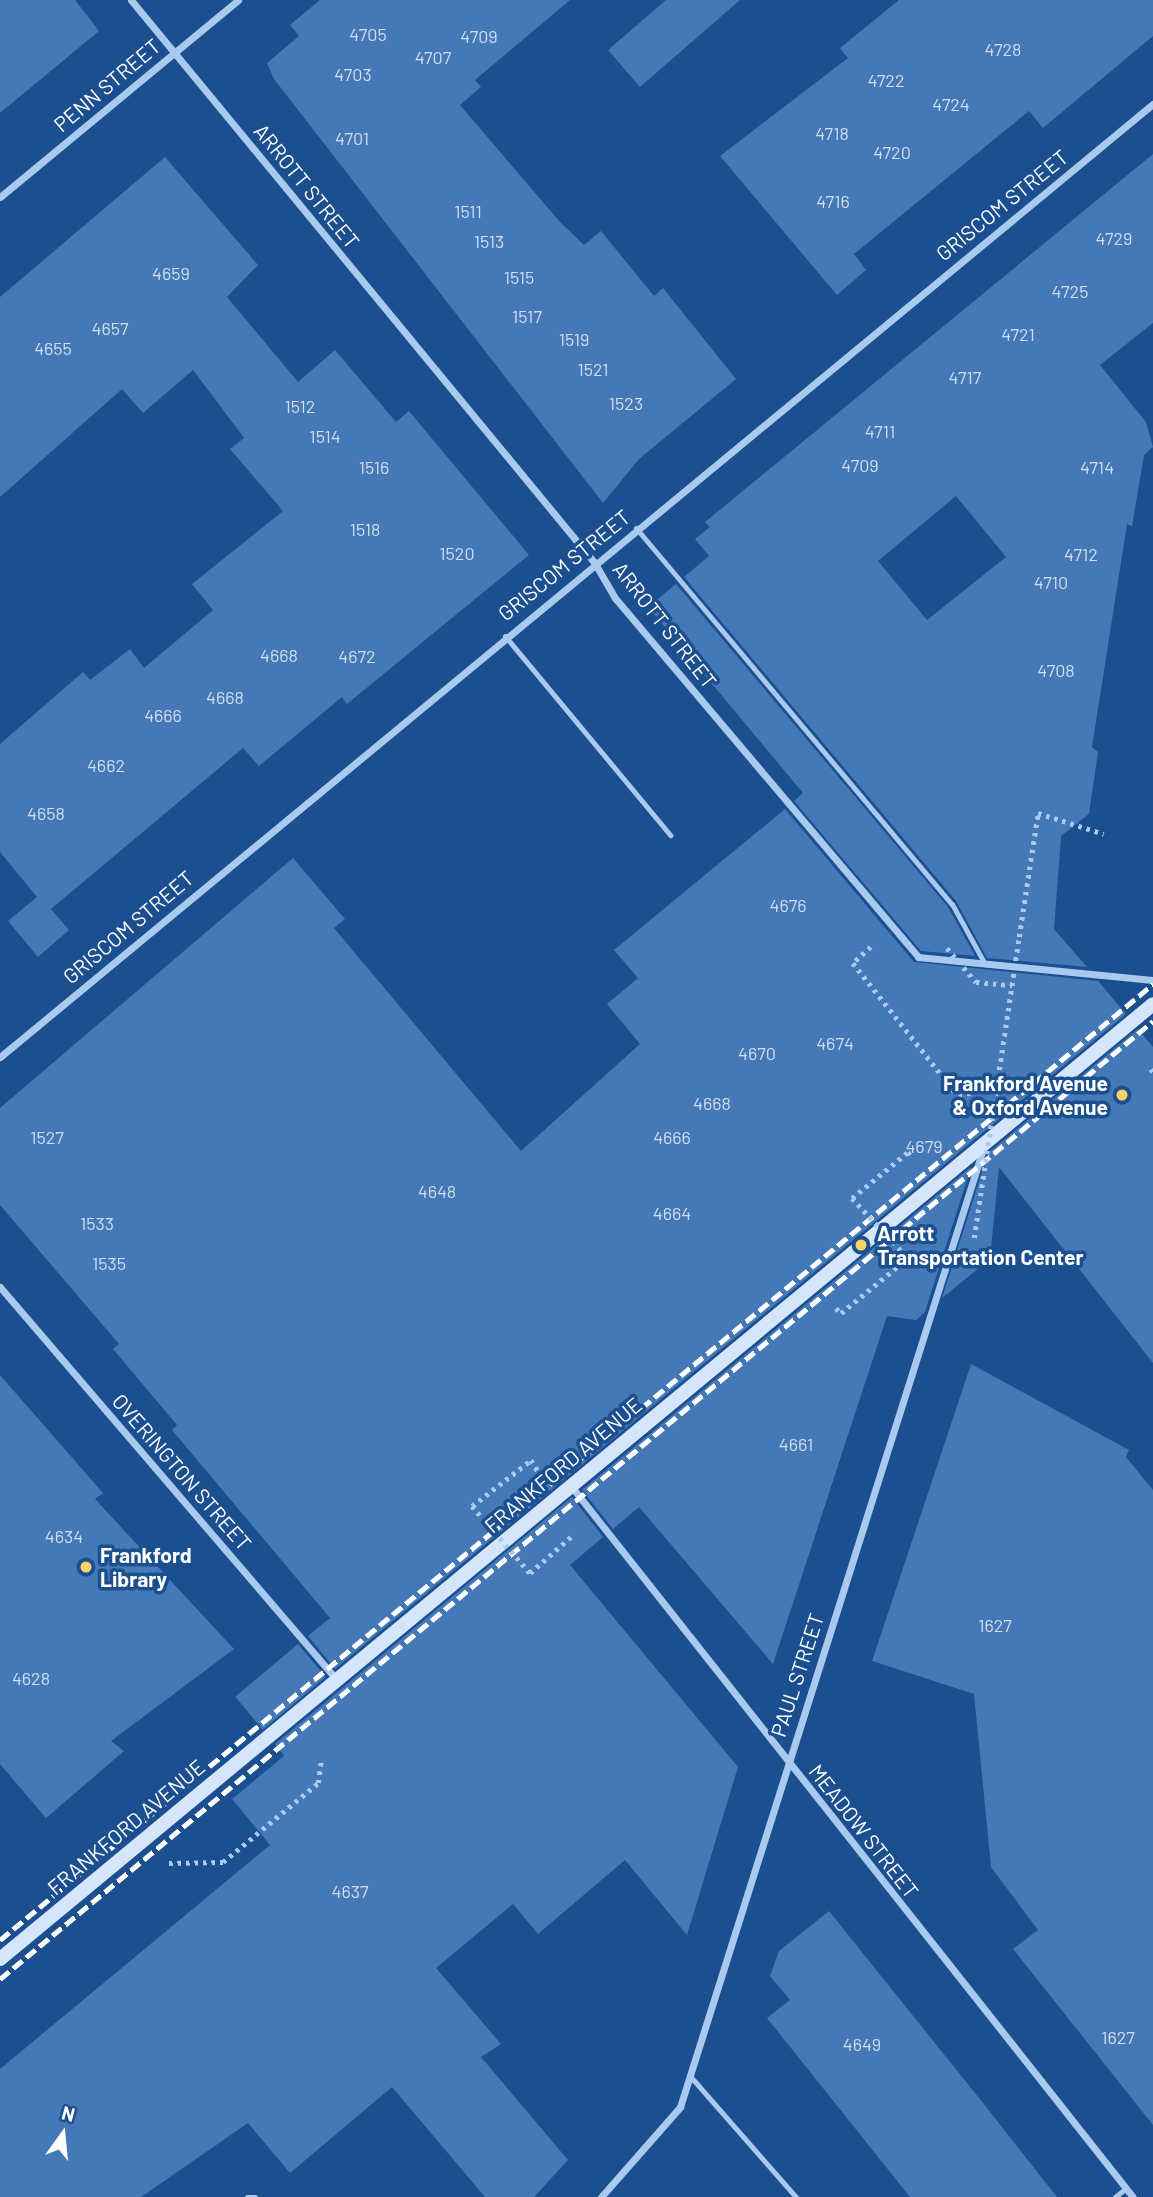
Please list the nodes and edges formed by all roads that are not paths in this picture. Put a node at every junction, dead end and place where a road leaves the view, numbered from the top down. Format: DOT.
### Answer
graph roads {
  1 [pos="131,0"];
  2 [pos="237,0"];
  3 [pos="174,52"];
  4 [pos="1153,104"];
  5 [pos="0,197"];
  6 [pos="636,528"];
  7 [pos="594,562"];
  8 [pos="505,636"];
  9 [pos="670,835"];
  10 [pos="985,964"];
  11 [pos="1153,980"];
  12 [pos="1153,1004"];
  13 [pos="0,1057"];
  14 [pos="985,1141"];
  15 [pos="0,1287"];
  16 [pos="571,1486"];
  17 [pos="337,1680"];
  18 [pos="787,1763"];
  19 [pos="0,1959"];
  20 [pos="690,2076"];
  21 [pos="1126,2188"];
  22 [pos="247,2197"];
  23 [pos="255,2197"];
  24 [pos="601,2197"];
  25 [pos="796,2197"];
  26 [pos="1115,2197"];
  27 [pos="1133,2197"];
  1 -- 3 [label="street, ARROTT STREET"];
  2 -- 3 [label="street, PENN STREET"];
  3 -- 5 [label="street, PENN STREET"];
  3 -- 7 [label="street, ARROTT STREET"];
  4 -- 6 [label="street, GRISCOM STREET"];
  6 -- 7 [label="street, GRISCOM STREET"];
  6 -- 10 [label="lane"];
  7 -- 8 [label="street, GRISCOM STREET"];
  7 -- 10 [label="street, ARROTT STREET"];
  8 -- 9 [label="lane"];
  8 -- 13 [label="street, GRISCOM STREET"];
  10 -- 11 [label="street, ARROTT STREET"];
  12 -- 14 [label="main road, FRANKFORD AVENUE"];
  14 -- 16 [label="main road, FRANKFORD AVENUE"];
  14 -- 18 [label="street, PAUL STREET"];
  15 -- 17 [label="street, OVERINGTON STREET"];
  16 -- 17 [label="main road, FRANKFORD AVENUE"];
  16 -- 18 [label="street, MEADOW STREET"];
  17 -- 19 [label="main road, FRANKFORD AVENUE"];
  18 -- 20 [label="street, PAUL STREET"];
  18 -- 21 [label="street, MEADOW STREET"];
  20 -- 24 [label="street, PAUL STREET"];
  20 -- 25 [label="lane"];
  21 -- 26 [label="lane"];
  21 -- 27 [label="street, MEADOW STREET"];
  22 -- 23 [label="lane"];
}
